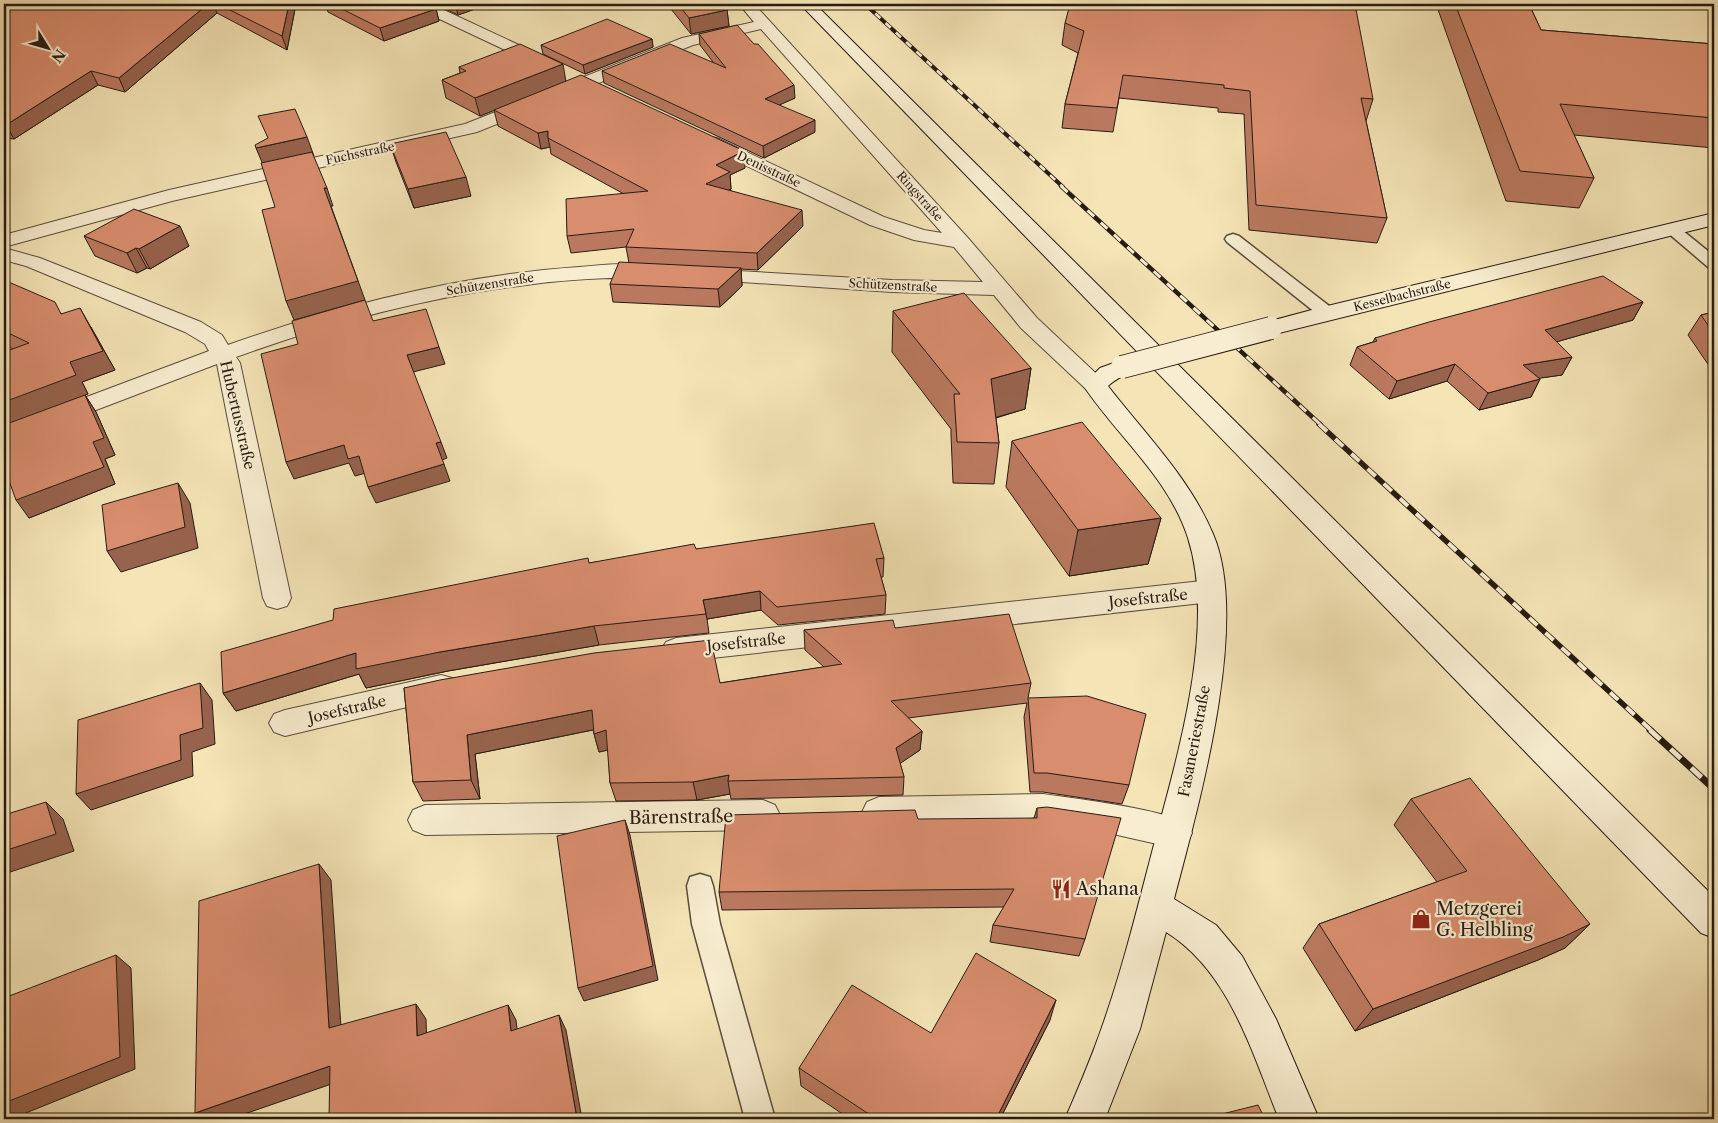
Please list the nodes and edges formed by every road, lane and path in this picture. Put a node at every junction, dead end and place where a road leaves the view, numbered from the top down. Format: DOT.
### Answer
graph roads {
  1 [pos="419,4"];
  2 [pos="746,4"];
  3 [pos="807,4"];
  4 [pos="764,24"];
  5 [pos="585,82"];
  6 [pos="603,91"];
  7 [pos="691,132"];
  8 [pos="1714,219"];
  9 [pos="1672,229"];
  10 [pos="1233,239"];
  11 [pos="4,241"];
  12 [pos="961,242"];
  13 [pos="4,254"];
  14 [pos="1714,264"];
  15 [pos="999,289"];
  16 [pos="1327,313"];
  17 [pos="224,353"];
  18 [pos="1095,385"];
  19 [pos="4,437"];
  20 [pos="1211,591"];
  21 [pos="277,598"];
  22 [pos="648,653"];
  23 [pos="467,682"];
  24 [pos="284,723"];
  25 [pos="848,812"];
  26 [pos="790,814"];
  27 [pos="425,820"];
  28 [pos="1175,833"];
  29 [pos="700,886"];
  30 [pos="1155,907"];
  31 [pos="1714,921"];
  32 [pos="760,1119"];
  33 [pos="1085,1119"];
  34 [pos="1300,1119"];
  1 -- 5 [label="street"];
  2 -- 4 [label="street, Ringstraße"];
  3 -- 31 [label="street"];
  4 -- 5 [label="street, Fuchsstraße"];
  4 -- 12 [label="street, Ringstraße"];
  5 -- 6 [label="street"];
  5 -- 11 [label="street, Fuchsstraße"];
  7 -- 12 [label="street, Denisstraße"];
  8 -- 9 [label="street, Kesselbachstraße"];
  9 -- 14 [label="lane"];
  9 -- 16 [label="street, Kesselbachstraße"];
  10 -- 16 [label="lane"];
  12 -- 15 [label="street, Ringstraße"];
  13 -- 17 [label="street, Hubertusstraße"];
  15 -- 17 [label="street, Schützenstraße"];
  15 -- 18 [label="street, Ringstraße"];
  16 -- 18 [label="street, Kesselbachstraße, bridge"];
  17 -- 19 [label="street, Schützenstraße"];
  17 -- 21 [label="street, Hubertusstraße"];
  18 -- 20 [label="street, Fasaneriestraße"];
  20 -- 22 [label="street, Josefstraße"];
  20 -- 28 [label="street, Fasaneriestraße"];
  23 -- 24 [label="street, Josefstraße"];
  25 -- 28 [label="street"];
  26 -- 27 [label="street, Bärenstraße"];
  28 -- 30 [label="street, Fasaneriestraße"];
  29 -- 32 [label="lane"];
  30 -- 33 [label="street, Fasaneriestraße"];
  30 -- 34 [label="street"];
}
